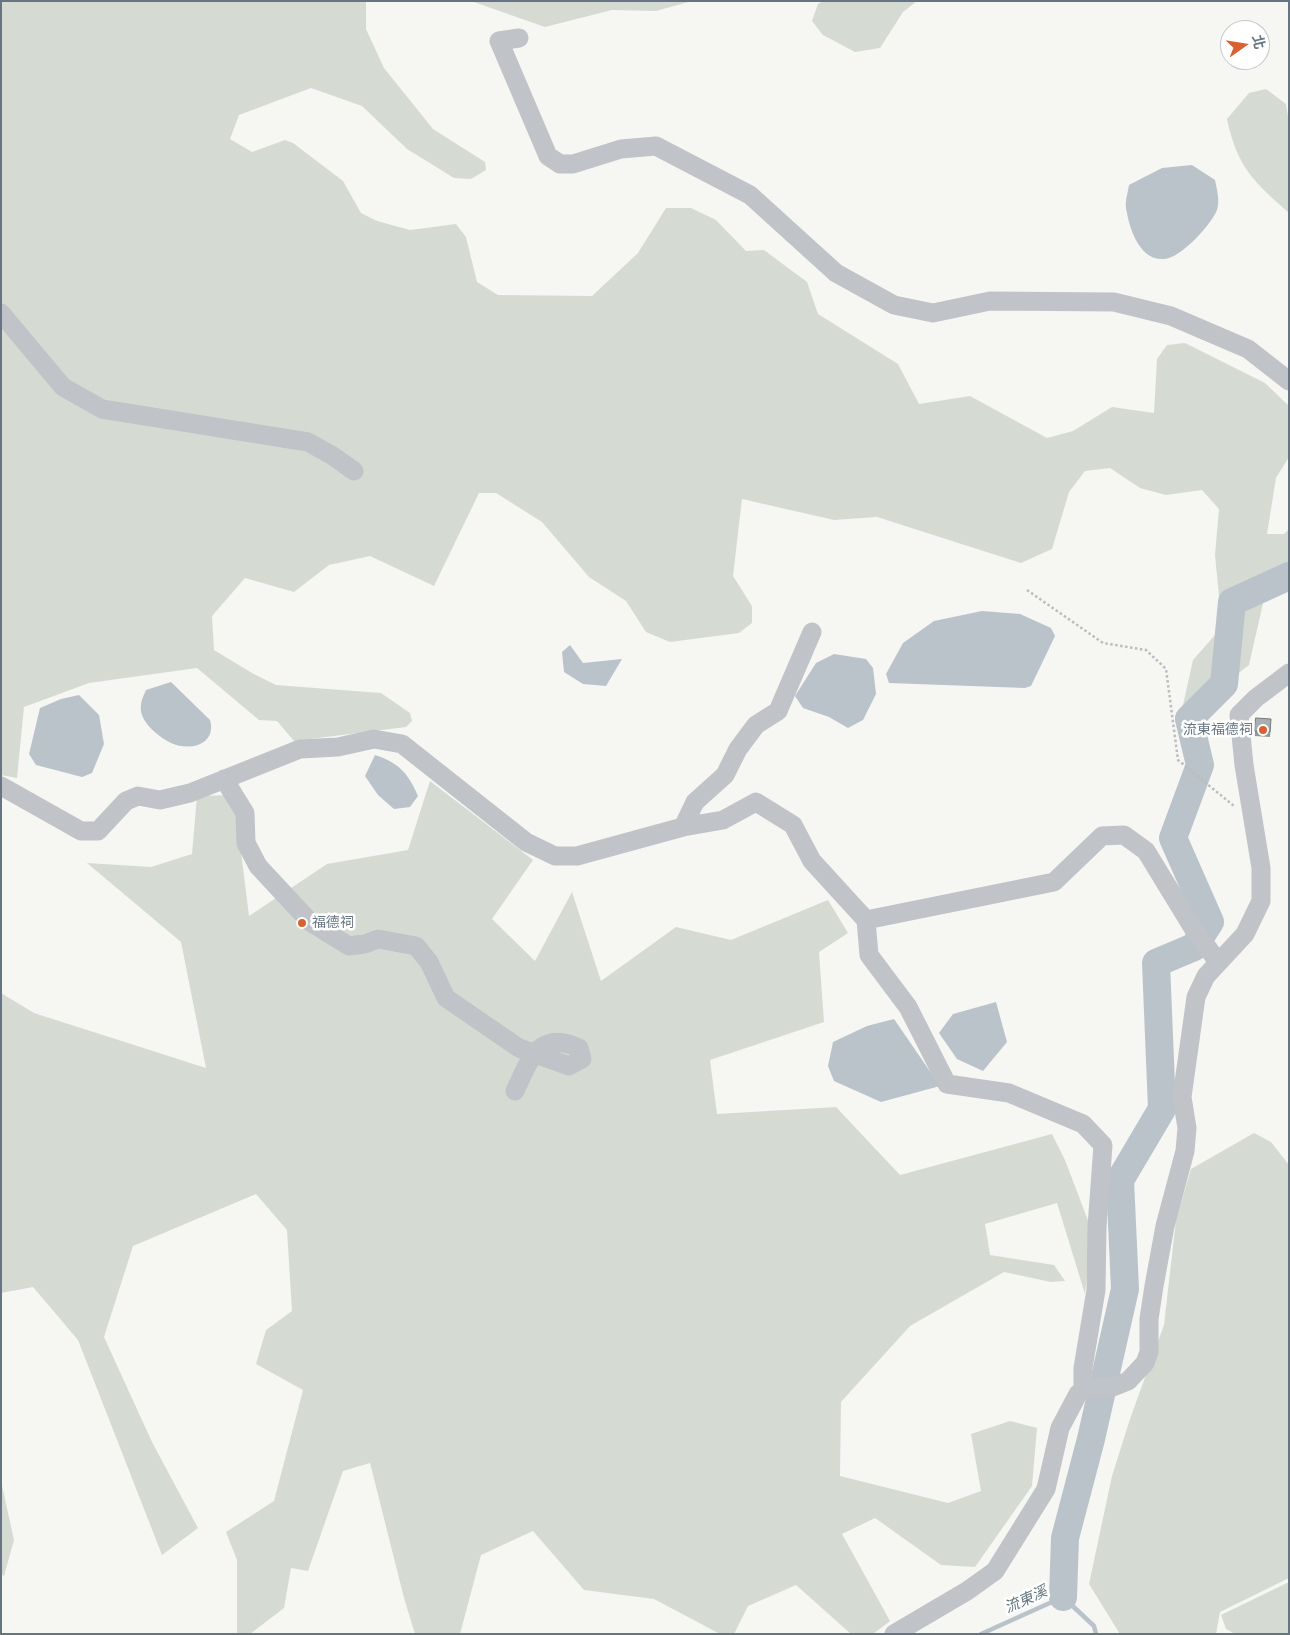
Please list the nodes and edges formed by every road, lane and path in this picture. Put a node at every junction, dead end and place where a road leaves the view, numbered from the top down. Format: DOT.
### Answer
graph roads {
  1 [pos="518,38"];
  2 [pos="1,313"];
  3 [pos="1289,382"];
  4 [pos="354,471"];
  5 [pos="1027,590"];
  6 [pos="812,632"];
  7 [pos="1289,673"];
  8 [pos="224,779"];
  9 [pos="1,786"];
  10 [pos="1224,797"];
  11 [pos="683,827"];
  12 [pos="866,920"];
  13 [pos="1218,962"];
  14 [pos="515,1091"];
  15 [pos="1085,1389"];
  16 [pos="894,1634"];
  1 -- 3 [label="street"];
  2 -- 4 [label="street"];
  5 -- 10 [label="path"];
  6 -- 11 [label="street"];
  7 -- 13 [label="street"];
  8 -- 9 [label="street"];
  8 -- 11 [label="street"];
  8 -- 14 [label="street"];
  11 -- 12 [label="street"];
  12 -- 13 [label="street"];
  12 -- 15 [label="street"];
  13 -- 15 [label="street"];
  15 -- 16 [label="street"];
}
